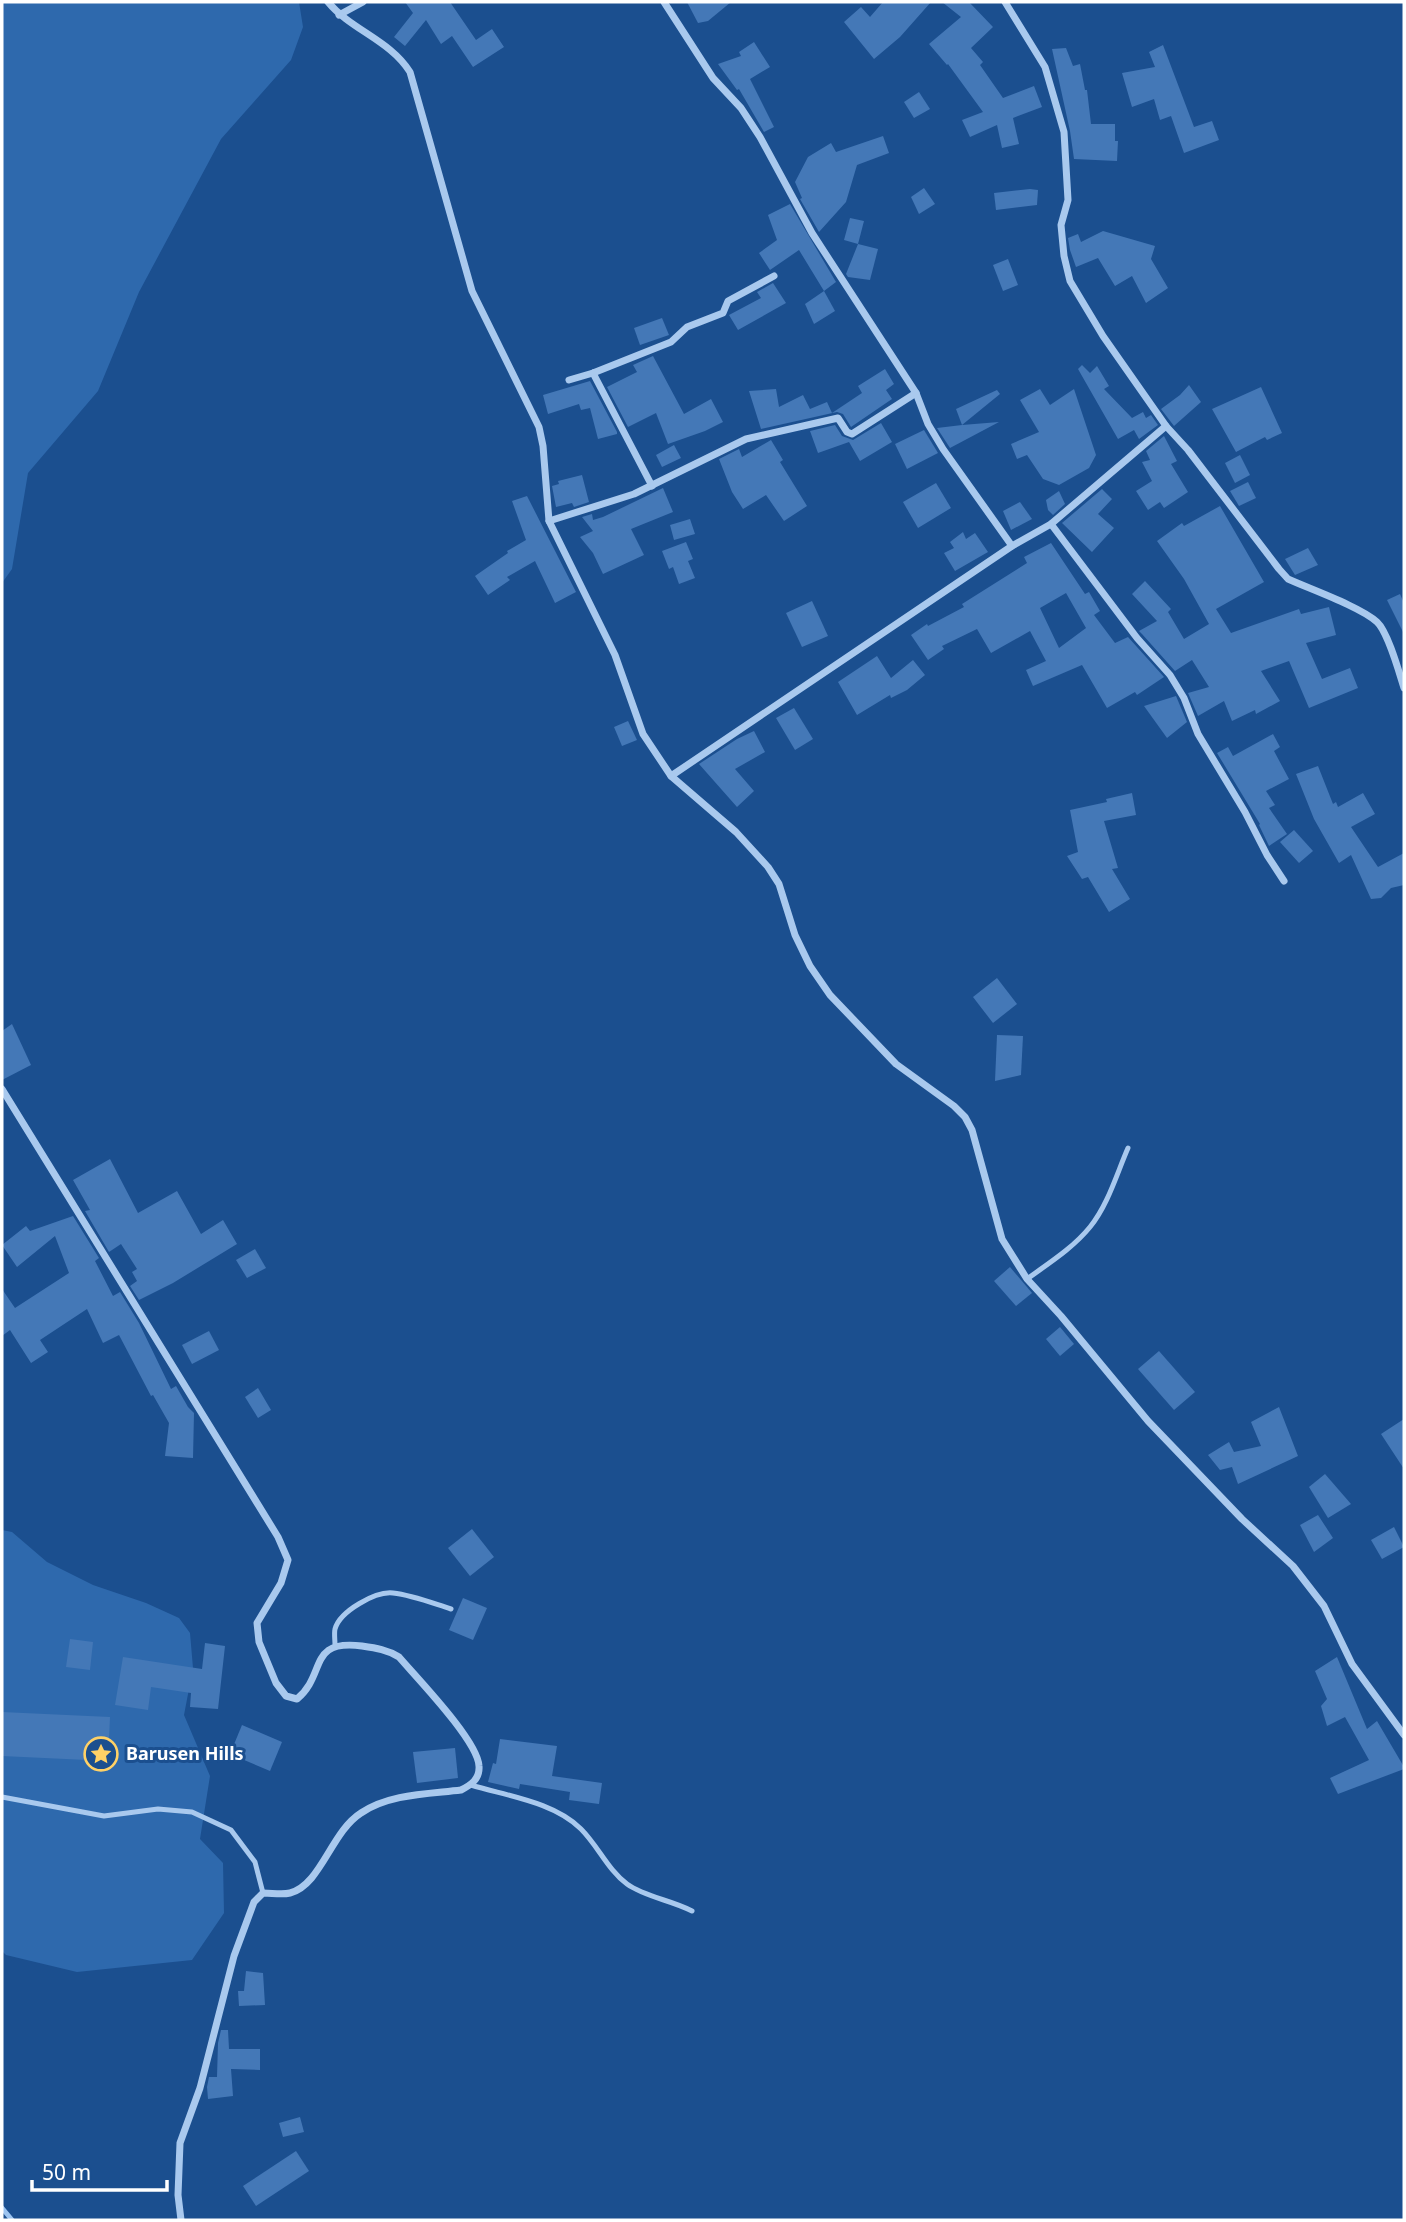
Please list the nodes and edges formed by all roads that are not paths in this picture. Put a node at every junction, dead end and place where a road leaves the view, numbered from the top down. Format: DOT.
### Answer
graph roads {
  1 [pos="328,2"];
  2 [pos="363,2"];
  3 [pos="664,2"];
  4 [pos="1005,2"];
  5 [pos="339,15"];
  6 [pos="774,276"];
  7 [pos="593,373"];
  8 [pos="569,380"];
  9 [pos="916,393"];
  10 [pos="1166,426"];
  11 [pos="652,486"];
  12 [pos="549,521"];
  13 [pos="1051,524"];
  14 [pos="1012,546"];
  15 [pos="1404,688"];
  16 [pos="671,776"];
  17 [pos="1284,881"];
  18 [pos="2,1089"];
  19 [pos="1128,1148"];
  20 [pos="1027,1279"];
  21 [pos="451,1609"];
  22 [pos="335,1645"];
  23 [pos="1404,1735"];
  24 [pos="471,1785"];
  25 [pos="2,1797"];
  26 [pos="263,1893"];
  27 [pos="692,1911"];
  28 [pos="181,2220"];
  1 -- 5 [label="street"];
  2 -- 5 [label="street"];
  3 -- 9 [label="street"];
  4 -- 10 [label="street"];
  5 -- 12 [label="street"];
  6 -- 7 [label="street"];
  7 -- 8 [label="street"];
  7 -- 11 [label="street"];
  9 -- 11 [label="street"];
  9 -- 14 [label="street"];
  10 -- 13 [label="street"];
  10 -- 15 [label="street"];
  11 -- 12 [label="street"];
  12 -- 16 [label="street"];
  13 -- 14 [label="street"];
  13 -- 17 [label="street"];
  14 -- 16 [label="street"];
  16 -- 20 [label="street"];
  18 -- 22 [label="street"];
  19 -- 20 [label="lane"];
  20 -- 23 [label="street"];
  21 -- 22 [label="lane"];
  22 -- 24 [label="street"];
  24 -- 26 [label="street"];
  24 -- 27 [label="lane"];
  25 -- 26 [label="lane"];
  26 -- 28 [label="street"];
}
